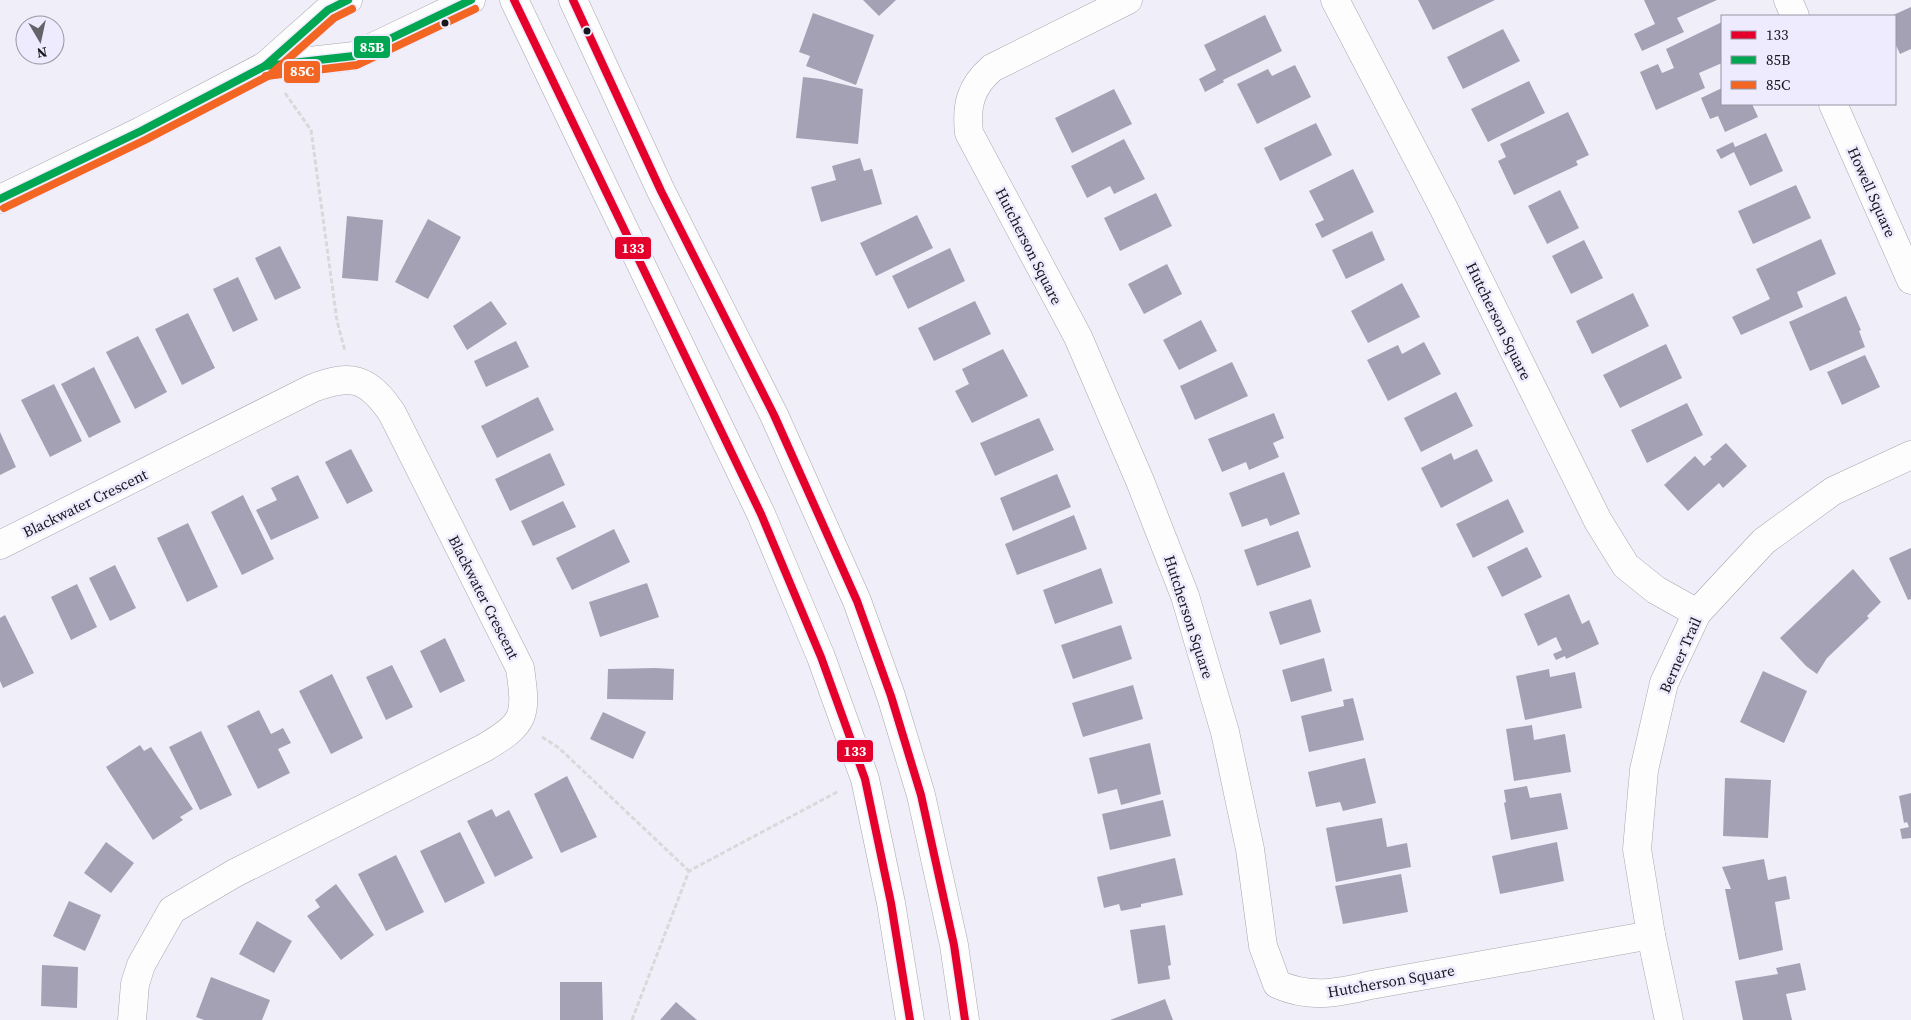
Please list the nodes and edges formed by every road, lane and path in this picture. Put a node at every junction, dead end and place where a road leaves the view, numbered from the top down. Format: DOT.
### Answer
graph roads {
  1 [pos="348,0"];
  2 [pos="470,0"];
  3 [pos="514,0"];
  4 [pos="573,0"];
  5 [pos="1128,0"];
  6 [pos="1335,0"];
  7 [pos="1788,0"];
  8 [pos="1795,15"];
  9 [pos="265,66"];
  10 [pos="1833,105"];
  11 [pos="0,199"];
  12 [pos="1911,280"];
  13 [pos="351,378"];
  14 [pos="1911,455"];
  15 [pos="0,545"];
  16 [pos="1697,613"];
  17 [pos="520,721"];
  18 [pos="865,779"];
  19 [pos="689,871"];
  20 [pos="1651,936"];
  21 [pos="132,1020"];
  22 [pos="632,1020"];
  23 [pos="910,1020"];
  24 [pos="965,1020"];
  25 [pos="1669,1020"];
  1 -- 9 [label="street"];
  2 -- 9 [label="street"];
  3 -- 18 [label="street"];
  4 -- 24 [label="street"];
  5 -- 20 [label="street, Hutcherson Square"];
  6 -- 16 [label="street, Hutcherson Square"];
  7 -- 8 [label="street"];
  9 -- 11 [label="street"];
  9 -- 13 [label="path"];
  10 -- 12 [label="street, Howell Square"];
  13 -- 15 [label="street, Blackwater Crescent"];
  13 -- 17 [label="street, Blackwater Crescent"];
  14 -- 16 [label="street, Berner Trail"];
  16 -- 20 [label="street, Berner Trail"];
  17 -- 19 [label="path"];
  17 -- 21 [label="street"];
  18 -- 19 [label="path"];
  18 -- 23 [label="street"];
  19 -- 22 [label="path"];
  20 -- 25 [label="street, Berner Trail"];
}
